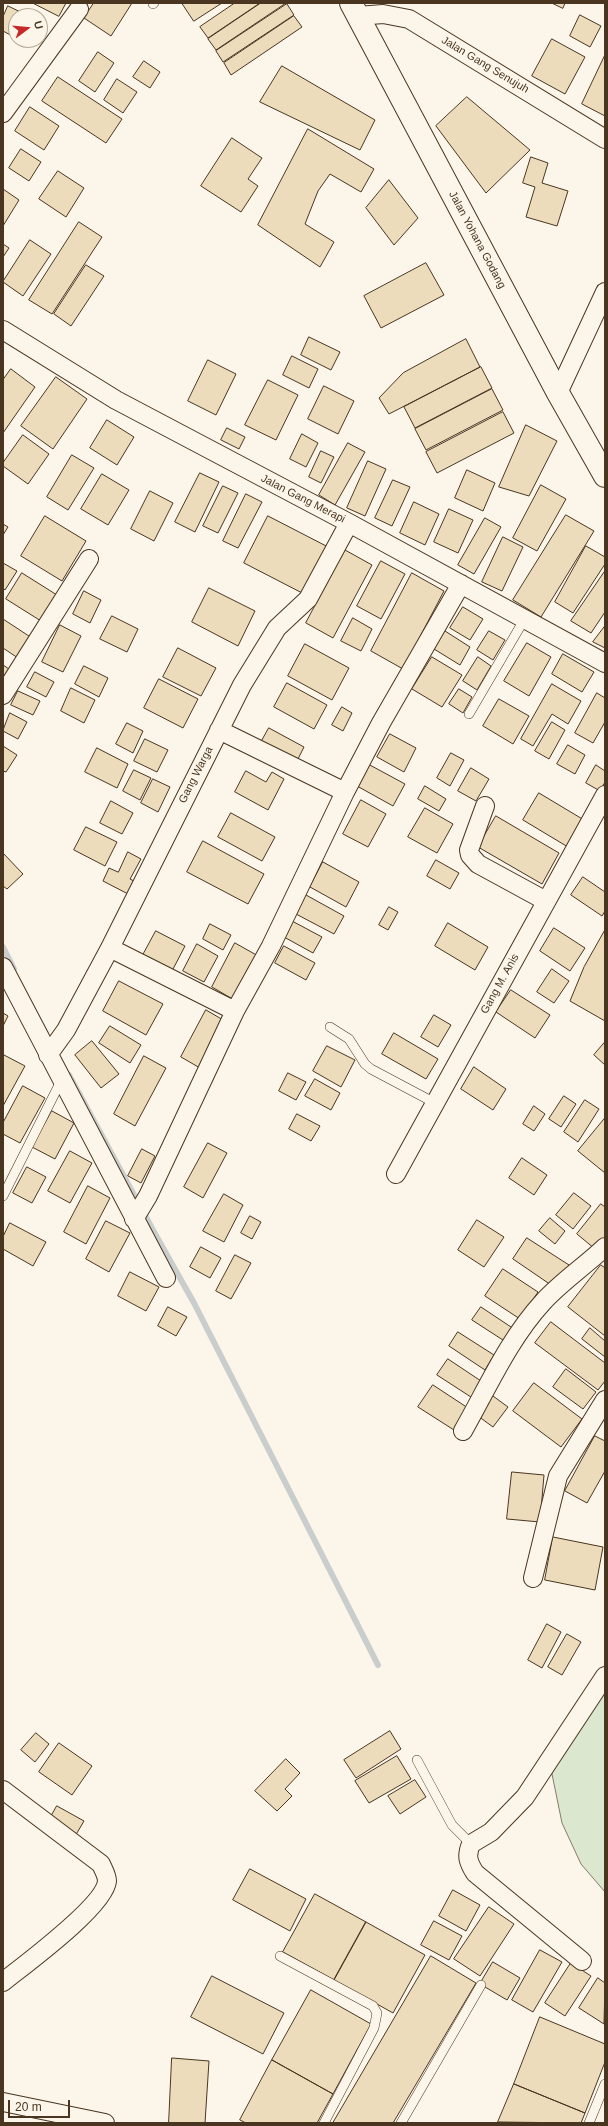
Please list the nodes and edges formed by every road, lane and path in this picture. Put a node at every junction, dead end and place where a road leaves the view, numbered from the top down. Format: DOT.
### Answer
graph roads {
  1 [pos="79,9"];
  2 [pos="355,10"];
  3 [pos="3,113"];
  4 [pos="605,139"];
  5 [pos="605,292"];
  6 [pos="3,330"];
  7 [pos="558,393"];
  8 [pos="605,476"];
  9 [pos="349,523"];
  10 [pos="89,559"];
  11 [pos="461,584"];
  12 [pos="524,620"];
  13 [pos="605,663"];
  14 [pos="3,695"];
  15 [pos="469,714"];
  16 [pos="219,730"];
  17 [pos="346,792"];
  18 [pos="605,795"];
  19 [pos="484,806"];
  20 [pos="546,901"];
  21 [pos="110,948"];
  22 [pos="3,967"];
  23 [pos="235,1011"];
  24 [pos="330,1027"];
  25 [pos="53,1049"];
  26 [pos="61,1081"];
  27 [pos="435,1103"];
  28 [pos="396,1174"];
  29 [pos="3,1196"];
  30 [pos="136,1217"];
  31 [pos="605,1247"];
  32 [pos="166,1278"];
  33 [pos="605,1400"];
  34 [pos="463,1431"];
  35 [pos="533,1578"];
  36 [pos="605,1676"];
  37 [pos="417,1760"];
  38 [pos="3,1790"];
  39 [pos="470,1844"];
  40 [pos="280,1956"];
  41 [pos="582,1961"];
  42 [pos="3,1982"];
  43 [pos="481,1985"];
  44 [pos="605,2084"];
  45 [pos="3,2102"];
  46 [pos="106,2123"];
  47 [pos="324,2123"];
  48 [pos="401,2123"];
  49 [pos="589,2123"];
  1 -- 3 [label="street"];
  2 -- 4 [label="street, Jalan Gang Senujuh"];
  2 -- 7 [label="main road, Jalan Yohana Godang"];
  5 -- 7 [label="street"];
  6 -- 9 [label="street, Jalan Gang Merapi"];
  7 -- 8 [label="main road, Jalan Yohana Godang"];
  9 -- 11 [label="street, Jalan Gang Merapi"];
  9 -- 16 [label="street, Gang Warga"];
  10 -- 14 [label="street"];
  11 -- 12 [label="street, Jalan Gang Merapi"];
  11 -- 17 [label="street"];
  12 -- 13 [label="street, Jalan Gang Merapi"];
  12 -- 15 [label="lane"];
  16 -- 17 [label="street"];
  16 -- 21 [label="street, Gang Warga"];
  17 -- 23 [label="street"];
  18 -- 20 [label="street, Gang M. Anis"];
  19 -- 20 [label="street"];
  20 -- 27 [label="street, Gang M. Anis"];
  21 -- 23 [label="street"];
  21 -- 25 [label="street, Gang Warga"];
  22 -- 25 [label="street"];
  23 -- 30 [label="street"];
  24 -- 27 [label="lane"];
  25 -- 26 [label="street"];
  26 -- 29 [label="lane"];
  26 -- 30 [label="street"];
  27 -- 28 [label="street, Gang M. Anis"];
  30 -- 32 [label="street"];
  31 -- 34 [label="street"];
  33 -- 35 [label="street"];
  36 -- 39 [label="street"];
  37 -- 39 [label="lane"];
  38 -- 42 [label="street"];
  39 -- 41 [label="street"];
  40 -- 47 [label="lane"];
  43 -- 48 [label="lane"];
  44 -- 49 [label="lane"];
  45 -- 46 [label="street"];
}
